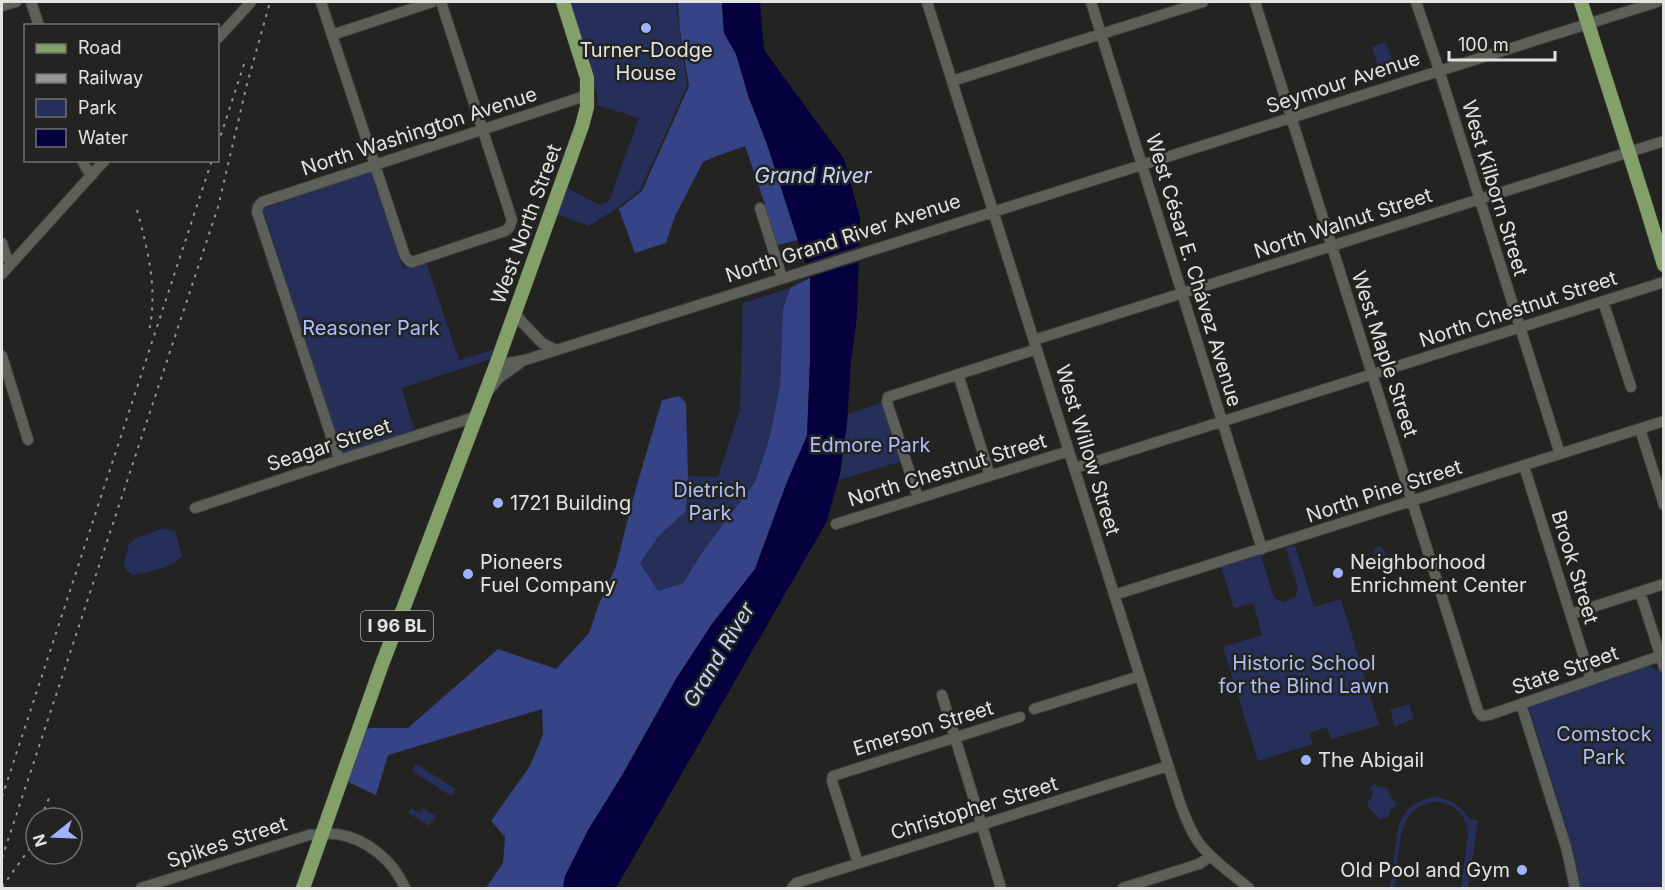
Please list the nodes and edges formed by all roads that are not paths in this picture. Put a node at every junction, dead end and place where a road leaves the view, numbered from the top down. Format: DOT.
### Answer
graph roads {
  1 [pos="16,2"];
  2 [pos="31,2"];
  3 [pos="251,2"];
  4 [pos="321,2"];
  5 [pos="432,2"];
  6 [pos="441,2"];
  7 [pos="562,2"];
  8 [pos="927,2"];
  9 [pos="1091,2"];
  10 [pos="1203,2"];
  11 [pos="1255,2"];
  12 [pos="1416,2"];
  13 [pos="1581,2"];
  14 [pos="1657,2"];
  15 [pos="2,6"];
  16 [pos="38,24"];
  17 [pos="1588,24"];
  18 [pos="1101,34"];
  19 [pos="332,35"];
  20 [pos="219,37"];
  21 [pos="1439,70"];
  22 [pos="952,81"];
  23 [pos="588,95"];
  24 [pos="1291,117"];
  25 [pos="483,129"];
  26 [pos="1664,141"];
  27 [pos="1629,152"];
  28 [pos="83,162"];
  29 [pos="103,162"];
  30 [pos="1142,164"];
  31 [pos="375,165"];
  32 [pos="92,175"];
  33 [pos="1479,199"];
  34 [pos="760,208"];
  35 [pos="993,211"];
  36 [pos="2,243"];
  37 [pos="1332,246"];
  38 [pos="11,263"];
  39 [pos="1664,265"];
  40 [pos="2,274"];
  41 [pos="786,277"];
  42 [pos="1664,282"];
  43 [pos="1181,293"];
  44 [pos="1603,301"];
  45 [pos="515,312"];
  46 [pos="1520,327"];
  47 [pos="1035,345"];
  48 [pos="556,350"];
  49 [pos="2,356"];
  50 [pos="525,360"];
  51 [pos="496,365"];
  52 [pos="958,374"];
  53 [pos="1372,374"];
  54 [pos="1631,387"];
  55 [pos="484,396"];
  56 [pos="475,417"];
  57 [pos="1222,421"];
  58 [pos="1664,421"];
  59 [pos="1640,429"];
  60 [pos="28,440"];
  61 [pos="1069,451"];
  62 [pos="1560,454"];
  63 [pos="339,460"];
  64 [pos="1524,466"];
  65 [pos="1075,468"];
  66 [pos="990,476"];
  67 [pos="918,498"];
  68 [pos="1412,501"];
  69 [pos="1664,505"];
  70 [pos="195,508"];
  71 [pos="836,524"];
  72 [pos="1262,549"];
  73 [pos="1664,584"];
  74 [pos="1640,592"];
  75 [pos="1114,595"];
  76 [pos="1570,614"];
  77 [pos="1662,662"];
  78 [pos="1140,676"];
  79 [pos="1591,680"];
  80 [pos="942,695"];
  81 [pos="1521,704"];
  82 [pos="1034,709"];
  83 [pos="1482,716"];
  84 [pos="1020,717"];
  85 [pos="955,737"];
  86 [pos="1168,766"];
  87 [pos="983,824"];
  88 [pos="324,834"];
  89 [pos="1211,856"];
  90 [pos="858,863"];
  91 [pos="141,888"];
  92 [pos="303,888"];
  93 [pos="405,888"];
  94 [pos="792,888"];
  95 [pos="1002,888"];
  96 [pos="1123,888"];
  97 [pos="1249,888"];
  98 [pos="1575,888"];
  1 -- 15 [label="street"];
  2 -- 16 [label="street"];
  3 -- 20 [label="street"];
  4 -- 19 [label="street"];
  5 -- 19 [label="street"];
  6 -- 25 [label="street"];
  7 -- 23 [label="main road, I 96 BL"];
  8 -- 22 [label="street, West Willow Street"];
  9 -- 18 [label="street, West César E. Chávez Avenue"];
  10 -- 18 [label="street"];
  11 -- 24 [label="street, West Maple Street"];
  12 -- 21 [label="street, West Kilborn Street"];
  13 -- 17 [label="main road"];
  14 -- 17 [label="street, Seymour Avenue"];
  17 -- 21 [label="street, Seymour Avenue"];
  17 -- 27 [label="main road"];
  18 -- 22 [label="street"];
  18 -- 30 [label="street, West César E. Chávez Avenue"];
  19 -- 31 [label="street"];
  21 -- 24 [label="street, Seymour Avenue"];
  21 -- 33 [label="street, West Kilborn Street"];
  22 -- 35 [label="street, West Willow Street"];
  23 -- 25 [label="street, North Washington Avenue"];
  23 -- 45 [label="main road, West North Street / I 96 BL"];
  24 -- 30 [label="street, Seymour Avenue"];
  24 -- 37 [label="street, West Maple Street"];
  25 -- 31 [label="street, North Washington Avenue"];
  25 -- 31 [label="street"];
  26 -- 27 [label="street, North Walnut Street"];
  27 -- 33 [label="street, North Walnut Street"];
  27 -- 39 [label="main road"];
  28 -- 32 [label="street"];
  29 -- 32 [label="street"];
  30 -- 35 [label="street, North Grand River Avenue"];
  30 -- 43 [label="street, West César E. Chávez Avenue"];
  31 -- 63 [label="street, North Washington Avenue"];
  32 -- 38 [label="street"];
  33 -- 37 [label="street, North Walnut Street"];
  33 -- 46 [label="street, West Kilborn Street"];
  34 -- 41 [label="street"];
  35 -- 41 [label="street, North Grand River Avenue"];
  35 -- 47 [label="street, West Willow Street"];
  36 -- 38 [label="street"];
  37 -- 43 [label="street, North Walnut Street"];
  37 -- 53 [label="street, West Maple Street"];
  38 -- 40 [label="street"];
  41 -- 48 [label="street, North Grand River Avenue"];
  42 -- 44 [label="street, North Chestnut Street"];
  43 -- 47 [label="street, North Walnut Street"];
  43 -- 57 [label="street, West César E. Chávez Avenue"];
  44 -- 46 [label="street, North Chestnut Street"];
  44 -- 54 [label="street"];
  45 -- 48 [label="street"];
  45 -- 51 [label="main road, West North Street / I 96 BL"];
  46 -- 53 [label="street, North Chestnut Street"];
  46 -- 62 [label="street, West Kilborn Street"];
  47 -- 52 [label="street, North Walnut Street"];
  47 -- 61 [label="street, West Willow Street"];
  48 -- 50 [label="street, North Grand River Avenue"];
  49 -- 60 [label="street"];
  50 -- 51 [label="street, North Grand River Avenue"];
  50 -- 55 [label="street"];
  51 -- 55 [label="main road, I 96 BL"];
  52 -- 66 [label="street"];
  52 -- 67 [label="street, North Walnut Street"];
  53 -- 57 [label="street, North Chestnut Street"];
  53 -- 68 [label="street, West Maple Street"];
  55 -- 56 [label="main road, I 96 BL"];
  56 -- 63 [label="street, Seagar Street"];
  56 -- 88 [label="main road, I 96 BL"];
  57 -- 65 [label="street, North Chestnut Street"];
  57 -- 72 [label="street, West César E. Chávez Avenue"];
  58 -- 59 [label="street, North Pine Street"];
  59 -- 62 [label="street, North Pine Street"];
  59 -- 69 [label="street"];
  61 -- 65 [label="street, West Willow Street"];
  61 -- 66 [label="street, North Chestnut Street"];
  62 -- 64 [label="street, North Pine Street"];
  63 -- 70 [label="street, Seagar Street"];
  64 -- 68 [label="street, North Pine Street"];
  64 -- 76 [label="street, Brook Street"];
  65 -- 75 [label="street, West Willow Street"];
  66 -- 67 [label="street, North Chestnut Street"];
  67 -- 71 [label="street, North Chestnut Street"];
  68 -- 72 [label="street, North Pine Street"];
  68 -- 83 [label="street, West Maple Street"];
  72 -- 75 [label="street, North Pine Street"];
  73 -- 74 [label="street"];
  74 -- 76 [label="street"];
  74 -- 77 [label="street"];
  75 -- 78 [label="street, West Willow Street"];
  76 -- 79 [label="street, Brook Street"];
  77 -- 79 [label="street, State Street"];
  78 -- 82 [label="street"];
  78 -- 86 [label="street, West Willow Street"];
  79 -- 81 [label="street, State Street"];
  80 -- 85 [label="street"];
  81 -- 83 [label="street, State Street"];
  81 -- 98 [label="street"];
  84 -- 85 [label="street, Emerson Street"];
  85 -- 87 [label="street"];
  85 -- 90 [label="street, Emerson Street"];
  86 -- 87 [label="street, Christopher Street"];
  86 -- 89 [label="street, West Willow Street"];
  87 -- 90 [label="street, Christopher Street"];
  87 -- 95 [label="street"];
  88 -- 91 [label="street, Spikes Street"];
  88 -- 92 [label="main road, I 96 BL"];
  88 -- 93 [label="street"];
  89 -- 96 [label="street"];
  89 -- 97 [label="street, West Willow Street"];
  90 -- 94 [label="street, Christopher Street"];
}
